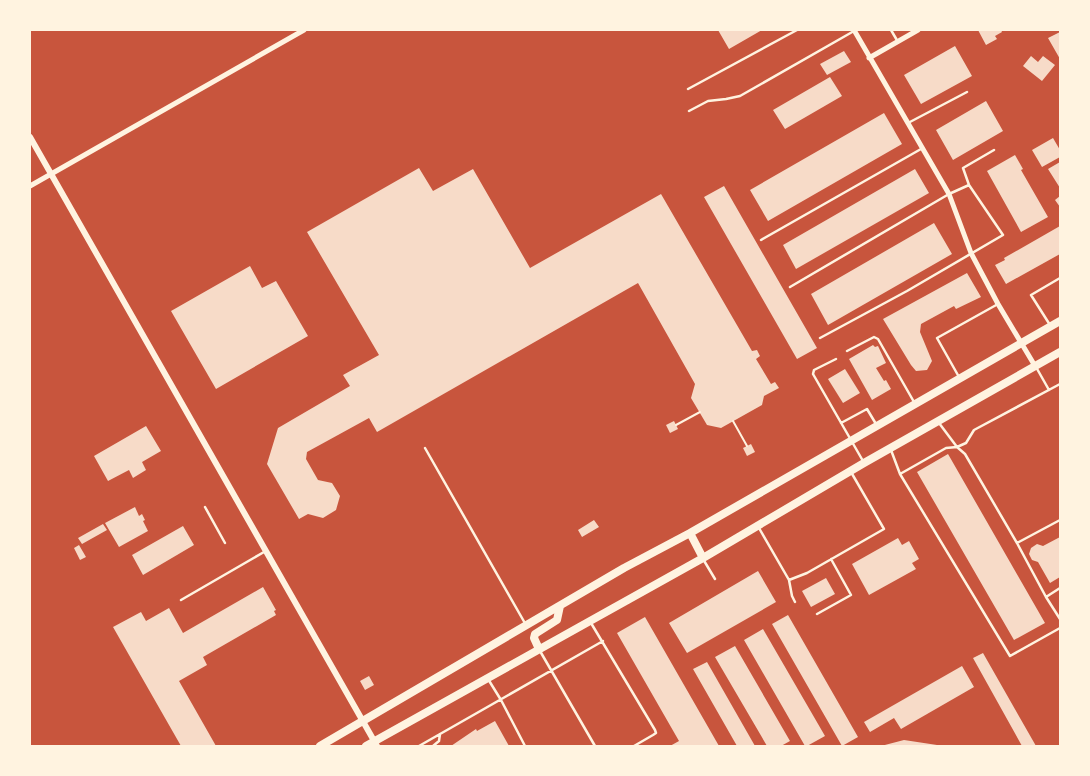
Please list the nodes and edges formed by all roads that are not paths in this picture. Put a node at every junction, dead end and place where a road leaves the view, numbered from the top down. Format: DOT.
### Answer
graph roads {
  1 [pos="304,30"];
  2 [pos="797,30"];
  3 [pos="854,30"];
  4 [pos="891,30"];
  5 [pos="918,30"];
  6 [pos="898,42"];
  7 [pos="869,58"];
  8 [pos="688,89"];
  9 [pos="967,92"];
  10 [pos="689,111"];
  11 [pos="908,123"];
  12 [pos="30,138"];
  13 [pos="922,148"];
  14 [pos="994,150"];
  15 [pos="51,174"];
  16 [pos="30,186"];
  17 [pos="969,186"];
  18 [pos="949,194"];
  19 [pos="761,240"];
  20 [pos="971,253"];
  21 [pos="1060,278"];
  22 [pos="790,287"];
  23 [pos="998,304"];
  24 [pos="1060,320"];
  25 [pos="1051,326"];
  26 [pos="820,338"];
  27 [pos="1022,343"];
  28 [pos="847,351"];
  29 [pos="1060,352"];
  30 [pos="836,359"];
  31 [pos="1035,366"];
  32 [pos="960,379"];
  33 [pos="1060,384"];
  34 [pos="1049,390"];
  35 [pos="915,404"];
  36 [pos="938,421"];
  37 [pos="841,423"];
  38 [pos="877,426"];
  39 [pos="851,440"];
  40 [pos="957,447"];
  41 [pos="425,448"];
  42 [pos="890,448"];
  43 [pos="864,463"];
  44 [pos="850,471"];
  45 [pos="900,474"];
  46 [pos="205,507"];
  47 [pos="1060,520"];
  48 [pos="758,526"];
  49 [pos="690,533"];
  50 [pos="226,543"];
  51 [pos="1018,543"];
  52 [pos="266,551"];
  53 [pos="703,558"];
  54 [pos="831,560"];
  55 [pos="715,579"];
  56 [pos="789,580"];
  57 [pos="1060,588"];
  58 [pos="1046,596"];
  59 [pos="181,600"];
  60 [pos="795,602"];
  61 [pos="560,606"];
  62 [pos="818,614"];
  63 [pos="1060,619"];
  64 [pos="590,621"];
  65 [pos="526,626"];
  66 [pos="1060,628"];
  67 [pos="603,641"];
  68 [pos="539,649"];
  69 [pos="551,671"];
  70 [pos="487,678"];
  71 [pos="501,700"];
  72 [pos="362,721"];
  73 [pos="440,734"];
  74 [pos="376,744"];
  75 [pos="320,746"];
  76 [pos="366,746"];
  77 [pos="419,746"];
  78 [pos="433,746"];
  79 [pos="525,746"];
  80 [pos="595,746"];
  81 [pos="634,746"];
  1 -- 15 [label="street"];
  2 -- 8 [label="lane"];
  3 -- 7 [label="street"];
  3 -- 10 [label="lane"];
  4 -- 6 [label="lane"];
  5 -- 6 [label="street"];
  6 -- 7 [label="street"];
  7 -- 11 [label="street"];
  9 -- 11 [label="lane"];
  11 -- 13 [label="street"];
  12 -- 15 [label="street"];
  13 -- 18 [label="street"];
  13 -- 19 [label="lane"];
  14 -- 17 [label="lane"];
  15 -- 16 [label="street"];
  15 -- 52 [label="street"];
  17 -- 18 [label="lane"];
  17 -- 20 [label="lane"];
  18 -- 20 [label="street"];
  18 -- 22 [label="lane"];
  20 -- 23 [label="street"];
  20 -- 26 [label="lane"];
  21 -- 25 [label="lane"];
  23 -- 27 [label="street"];
  23 -- 32 [label="lane"];
  24 -- 25 [label="main road"];
  25 -- 27 [label="main road"];
  27 -- 31 [label="street"];
  27 -- 32 [label="main road"];
  28 -- 35 [label="lane"];
  29 -- 31 [label="main road"];
  30 -- 37 [label="lane"];
  31 -- 34 [label="lane"];
  31 -- 36 [label="main road"];
  32 -- 35 [label="main road"];
  33 -- 34 [label="lane"];
  34 -- 40 [label="lane"];
  35 -- 38 [label="main road"];
  36 -- 40 [label="lane"];
  36 -- 42 [label="main road"];
  37 -- 38 [label="lane"];
  37 -- 39 [label="lane"];
  38 -- 39 [label="main road"];
  39 -- 43 [label="lane"];
  39 -- 49 [label="main road"];
  40 -- 45 [label="lane"];
  40 -- 51 [label="lane"];
  41 -- 65 [label="lane"];
  42 -- 43 [label="main road"];
  42 -- 45 [label="lane"];
  43 -- 44 [label="main road"];
  44 -- 48 [label="main road"];
  44 -- 54 [label="lane"];
  45 -- 66 [label="lane"];
  46 -- 50 [label="lane"];
  47 -- 51 [label="lane"];
  48 -- 53 [label="main road"];
  48 -- 56 [label="lane"];
  49 -- 53 [label="main road"];
  49 -- 61 [label="main road"];
  51 -- 58 [label="lane"];
  52 -- 59 [label="lane"];
  52 -- 72 [label="street"];
  53 -- 55 [label="lane"];
  53 -- 64 [label="main road"];
  54 -- 56 [label="lane"];
  54 -- 62 [label="lane"];
  56 -- 60 [label="lane"];
  57 -- 58 [label="lane"];
  58 -- 63 [label="lane"];
  61 -- 65 [label="main road"];
  61 -- 68 [label="main road"];
  64 -- 67 [label="lane"];
  64 -- 68 [label="main road"];
  65 -- 72 [label="main road"];
  67 -- 69 [label="lane"];
  67 -- 81 [label="lane"];
  68 -- 69 [label="lane"];
  68 -- 70 [label="main road"];
  69 -- 71 [label="lane"];
  69 -- 80 [label="lane"];
  70 -- 71 [label="lane"];
  70 -- 74 [label="main road"];
  71 -- 73 [label="lane"];
  71 -- 79 [label="lane"];
  72 -- 74 [label="street"];
  72 -- 75 [label="main road"];
  73 -- 77 [label="lane"];
  73 -- 78 [label="lane"];
  74 -- 76 [label="main road"];
}
